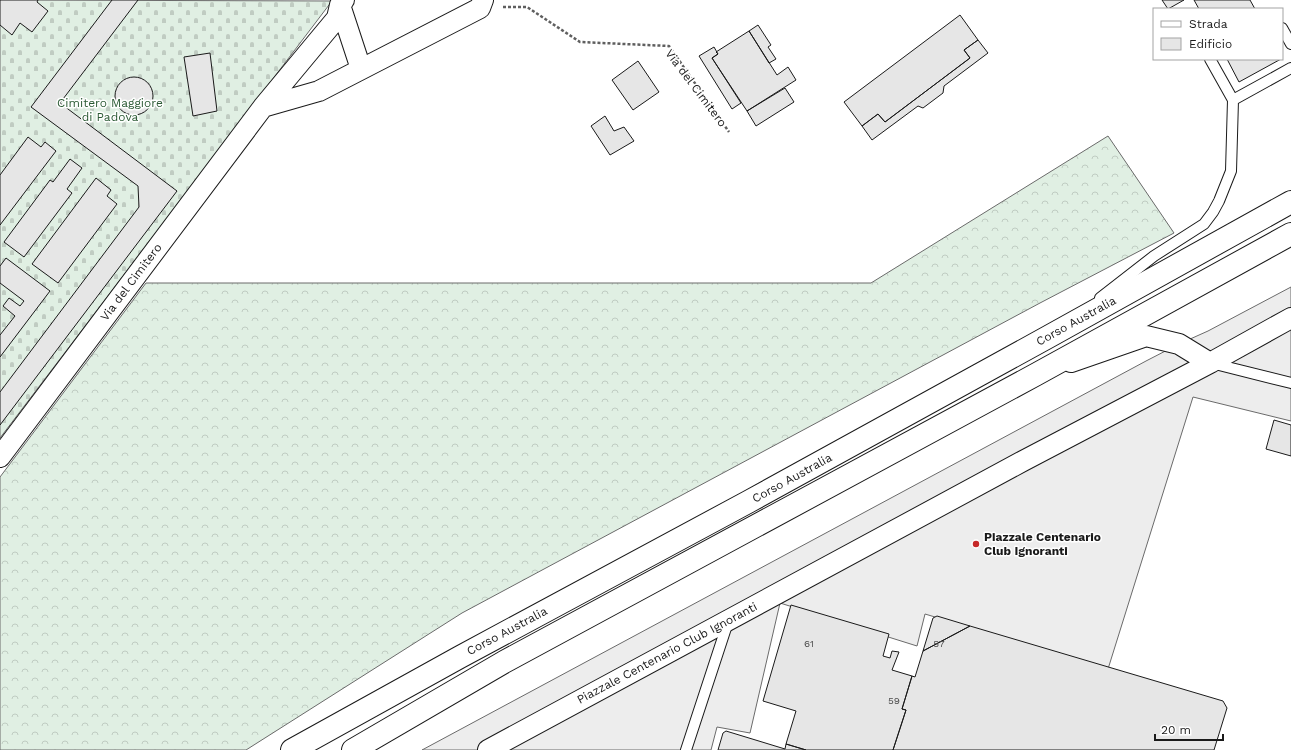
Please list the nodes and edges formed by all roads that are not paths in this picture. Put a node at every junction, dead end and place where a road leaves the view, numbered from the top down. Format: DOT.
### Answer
graph roads {
  1 [pos="342,3"];
  2 [pos="482,4"];
  3 [pos="1283,30"];
  4 [pos="1291,44"];
  5 [pos="1211,60"];
  6 [pos="1291,68"];
  7 [pos="361,69"];
  8 [pos="1233,100"];
  9 [pos="263,107"];
  10 [pos="1291,202"];
  11 [pos="1291,234"];
  12 [pos="1291,318"];
  13 [pos="1048,337"];
  14 [pos="1210,363"];
  15 [pos="1035,375"];
  16 [pos="1291,383"];
  17 [pos="0,457"];
  18 [pos="729,620"];
  19 [pos="292,750"];
  20 [pos="353,750"];
  21 [pos="488,750"];
  22 [pos="686,750"];
  1 -- 7 [label="street, Via del Cimitero"];
  1 -- 9 [label="street, Via del Cimitero"];
  2 -- 7 [label="street"];
  3 -- 4 [label="lane"];
  5 -- 8 [label="lane"];
  6 -- 8 [label="lane"];
  7 -- 9 [label="street"];
  8 -- 13 [label="lane"];
  9 -- 17 [label="street, Via del Cimitero"];
  10 -- 13 [label="highway, Corso Australia"];
  11 -- 15 [label="highway, Corso Australia"];
  12 -- 14 [label="street, Piazzale Centenario Club Ignoranti"];
  13 -- 19 [label="highway, Corso Australia"];
  14 -- 15 [label="street"];
  14 -- 16 [label="lane"];
  14 -- 18 [label="street, Piazzale Centenario Club Ignoranti"];
  15 -- 20 [label="highway, Corso Australia"];
  18 -- 21 [label="street, Piazzale Centenario Club Ignoranti"];
  18 -- 22 [label="lane"];
}
